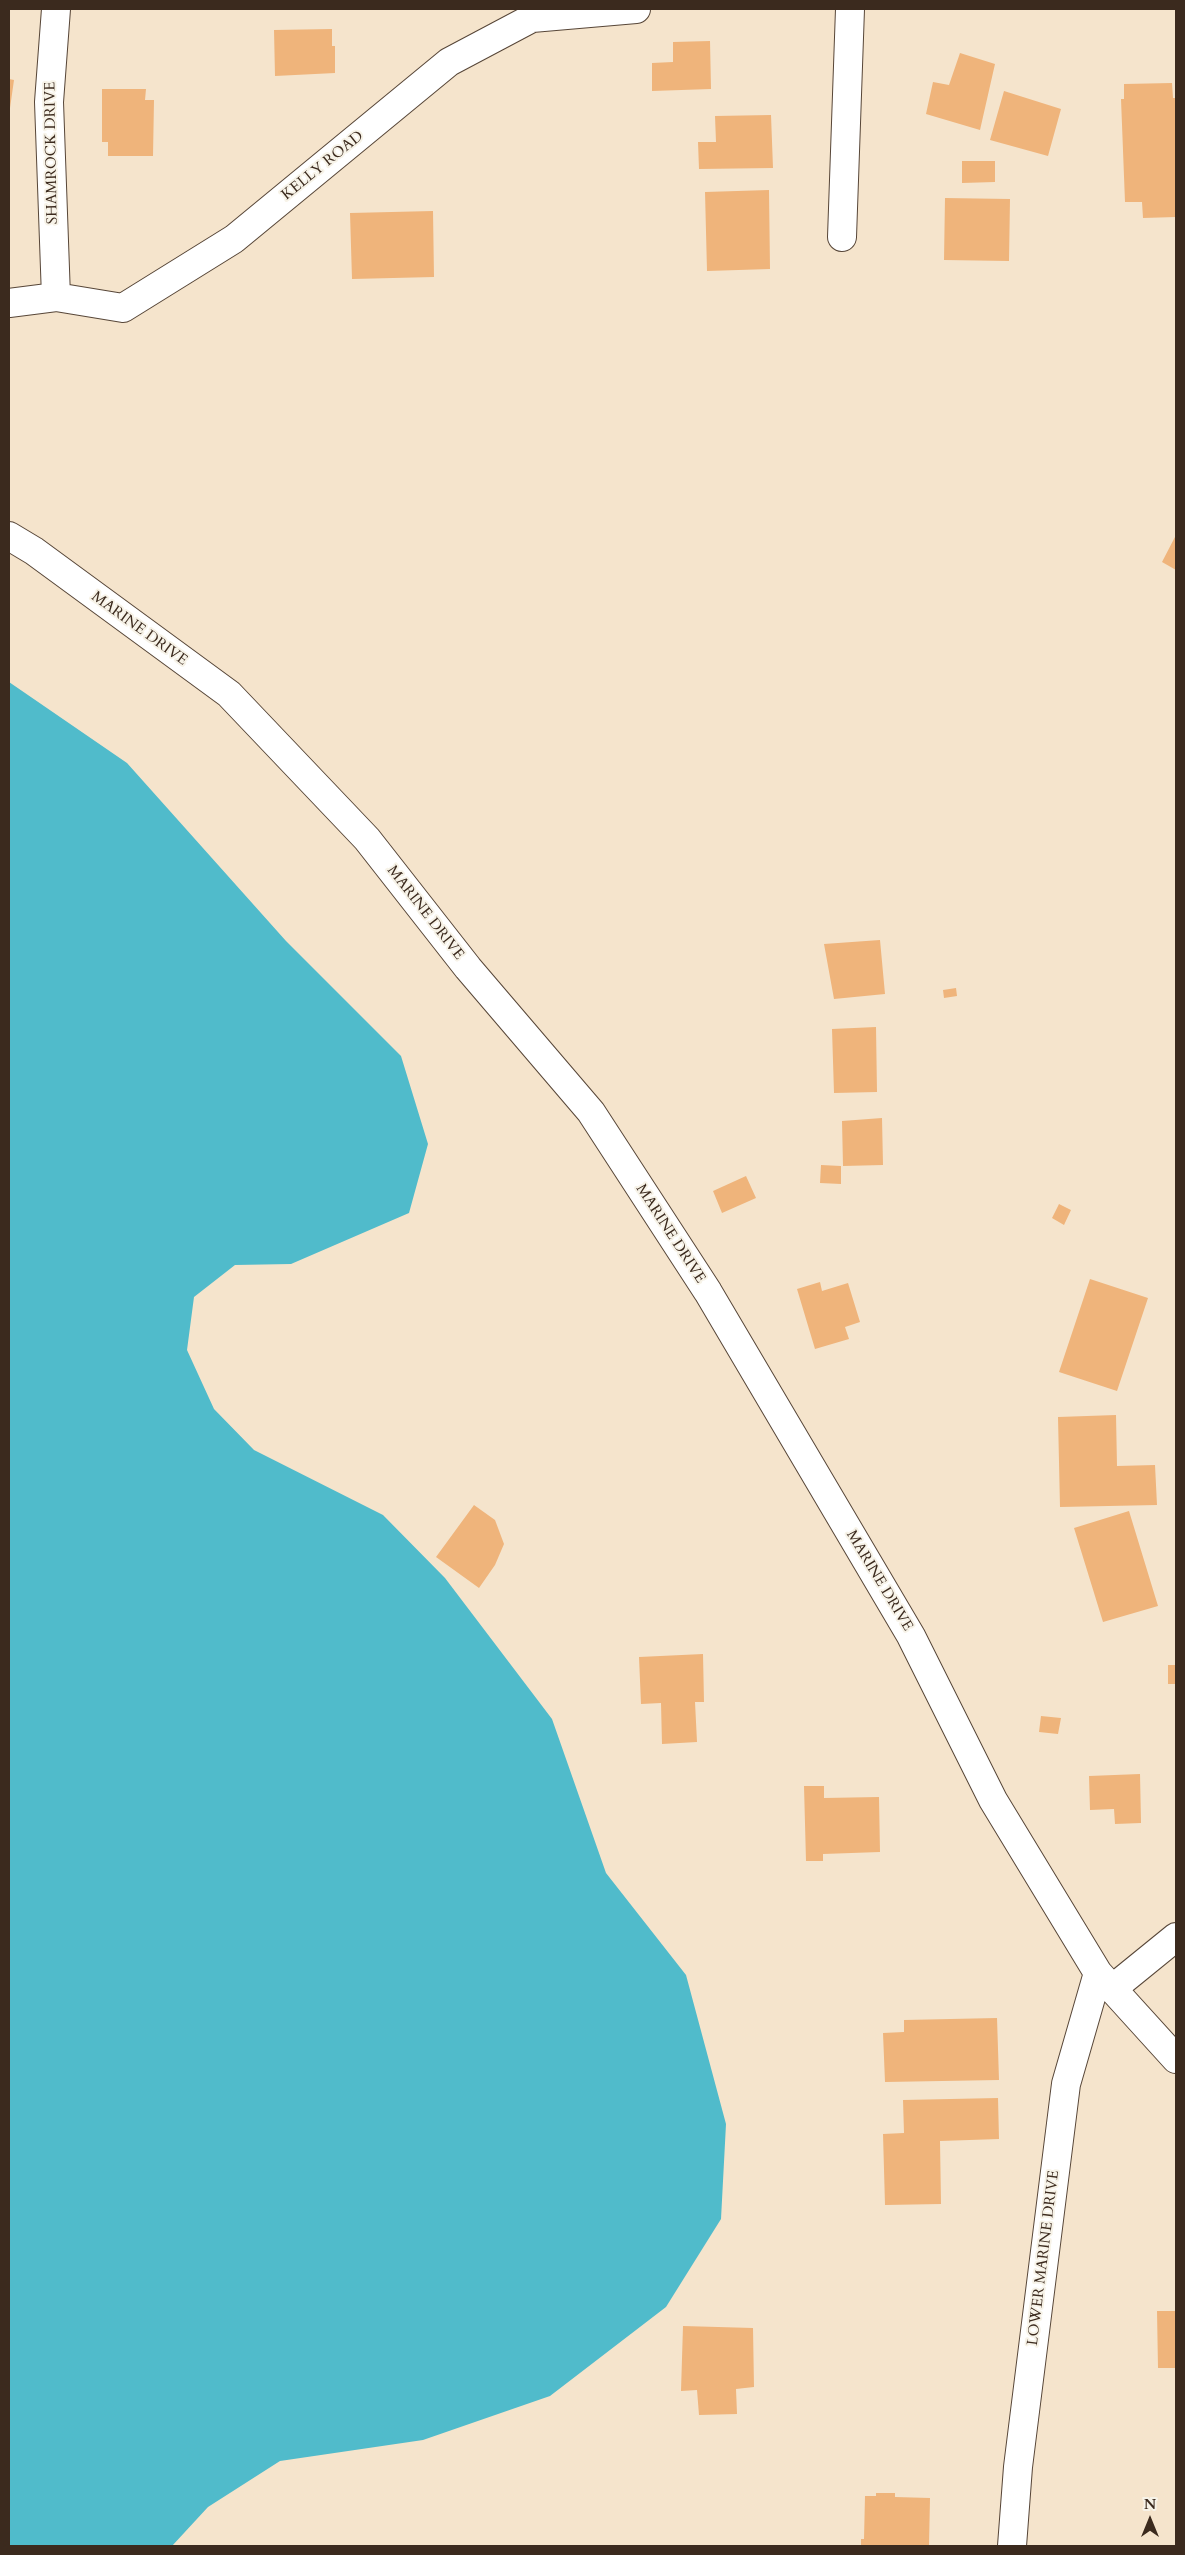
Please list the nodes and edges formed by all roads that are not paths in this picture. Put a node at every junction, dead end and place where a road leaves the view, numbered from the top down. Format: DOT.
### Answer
graph roads {
  1 [pos="56,9"];
  2 [pos="636,9"];
  3 [pos="850,9"];
  4 [pos="508,20"];
  5 [pos="842,237"];
  6 [pos="56,297"];
  7 [pos="9,303"];
  8 [pos="9,536"];
  9 [pos="1176,1937"];
  10 [pos="1105,1981"];
  11 [pos="1176,2059"];
  12 [pos="1012,2546"];
  1 -- 6 [label="street, SHAMROCK DRIVE"];
  2 -- 4 [label="street, KELLY ROAD"];
  3 -- 5 [label="street"];
  4 -- 6 [label="street, KELLY ROAD"];
  6 -- 7 [label="street, KELLY ROAD"];
  8 -- 10 [label="street, MARINE DRIVE"];
  9 -- 10 [label="street"];
  10 -- 11 [label="street, MARINE DRIVE"];
  10 -- 12 [label="street, LOWER MARINE DRIVE"];
}
